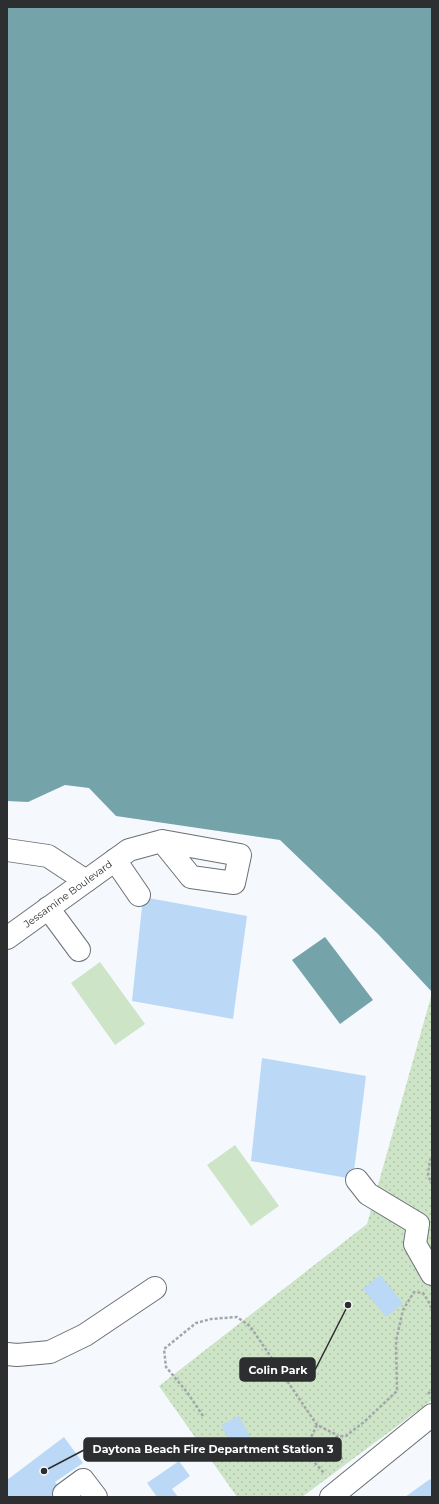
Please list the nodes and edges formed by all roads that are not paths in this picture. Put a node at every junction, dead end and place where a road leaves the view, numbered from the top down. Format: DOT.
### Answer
graph roads {
  1 [pos="162,841"];
  2 [pos="7,850"];
  3 [pos="122,855"];
  4 [pos="86,881"];
  5 [pos="139,895"];
  6 [pos="48,908"];
  7 [pos="7,938"];
  8 [pos="79,950"];
  9 [pos="357,1180"];
  10 [pos="425,1227"];
  11 [pos="432,1274"];
  12 [pos="154,1288"];
  13 [pos="7,1354"];
  14 [pos="429,1405"];
  15 [pos="64,1494"];
  16 [pos="96,1497"];
  17 [pos="331,1497"];
  1 -- 3 [label="street"];
  2 -- 4 [label="street"];
  3 -- 4 [label="street, Jessamine Boulevard"];
  3 -- 5 [label="street"];
  4 -- 6 [label="street, Jessamine Boulevard"];
  6 -- 7 [label="street, Jessamine Boulevard"];
  6 -- 8 [label="street"];
  9 -- 10 [label="street"];
  10 -- 11 [label="street"];
  12 -- 13 [label="street"];
  14 -- 17 [label="street"];
  15 -- 16 [label="street"];
}
